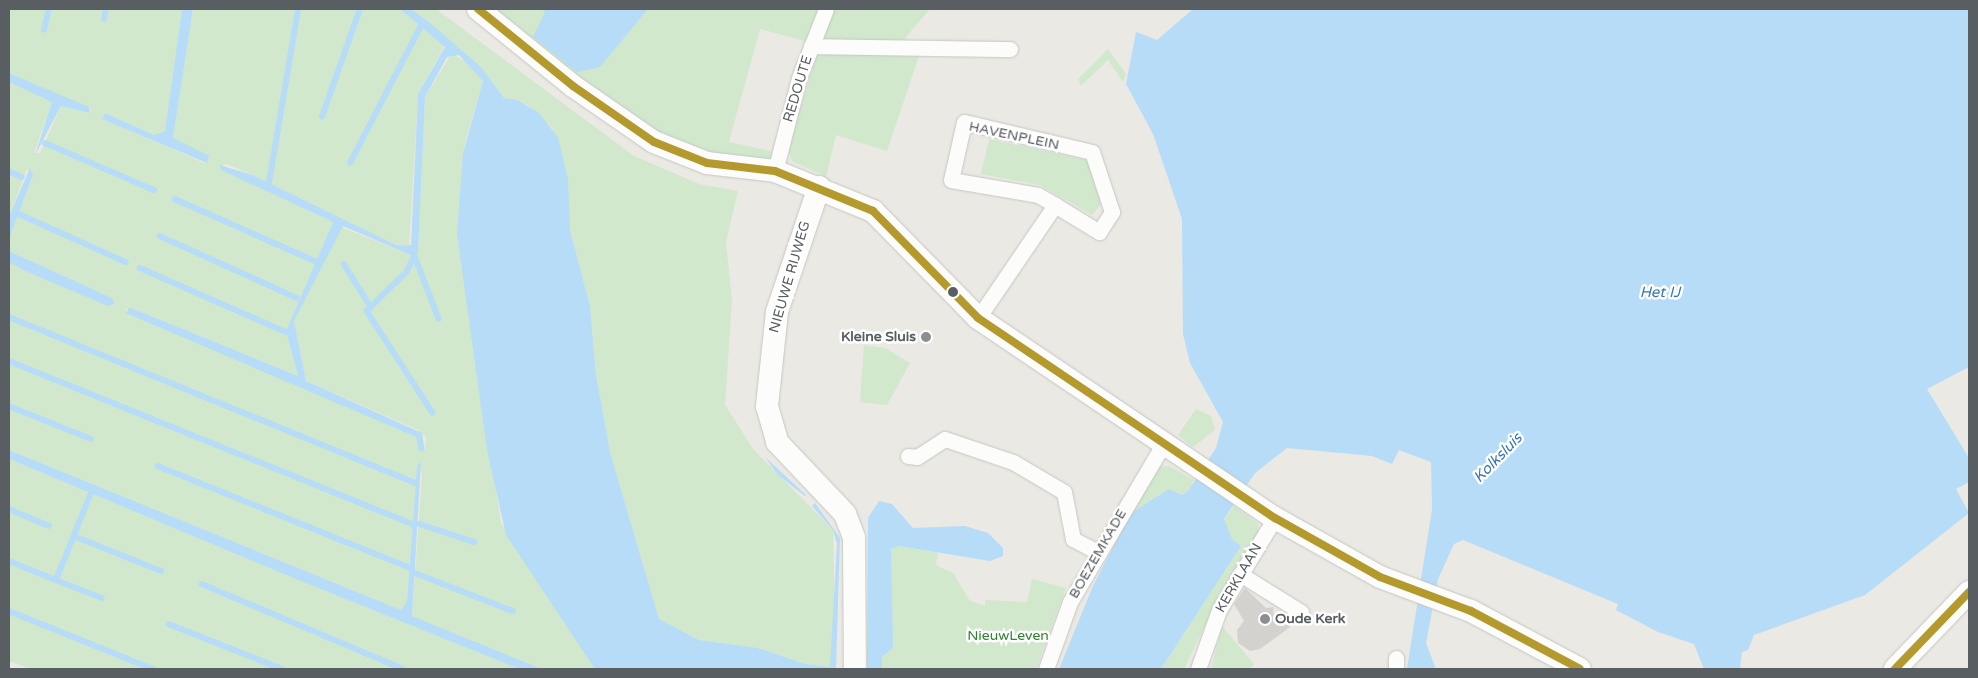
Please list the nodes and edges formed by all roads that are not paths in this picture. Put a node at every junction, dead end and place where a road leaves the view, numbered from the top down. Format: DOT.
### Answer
graph roads {
  1 [pos="478,9"];
  2 [pos="826,9"];
  3 [pos="811,46"];
  4 [pos="1010,49"];
  5 [pos="775,171"];
  6 [pos="818,187"];
  7 [pos="1055,205"];
  8 [pos="978,318"];
  9 [pos="1163,444"];
  10 [pos="908,456"];
  11 [pos="1275,518"];
  12 [pos="1097,552"];
  13 [pos="1240,574"];
  14 [pos="1969,592"];
  15 [pos="1301,612"];
  16 [pos="855,669"];
  17 [pos="1046,669"];
  18 [pos="1198,669"];
  19 [pos="1580,669"];
  20 [pos="1895,669"];
  1 -- 5 [label="street"];
  2 -- 3 [label="street, REDOUTE"];
  3 -- 4 [label="street"];
  3 -- 5 [label="street, REDOUTE"];
  5 -- 6 [label="street"];
  6 -- 8 [label="street"];
  6 -- 16 [label="street, NIEUWE RIJWEG"];
  7 -- 7 [label="street, HAVENPLEIN"];
  7 -- 8 [label="street"];
  8 -- 9 [label="street"];
  9 -- 11 [label="street"];
  9 -- 12 [label="street, BOEZEMKADE"];
  10 -- 12 [label="street"];
  11 -- 13 [label="street, KERKLAAN"];
  11 -- 19 [label="street"];
  12 -- 17 [label="street, BOEZEMKADE"];
  13 -- 15 [label="street"];
  13 -- 18 [label="street, KERKLAAN"];
  14 -- 20 [label="street"];
}
